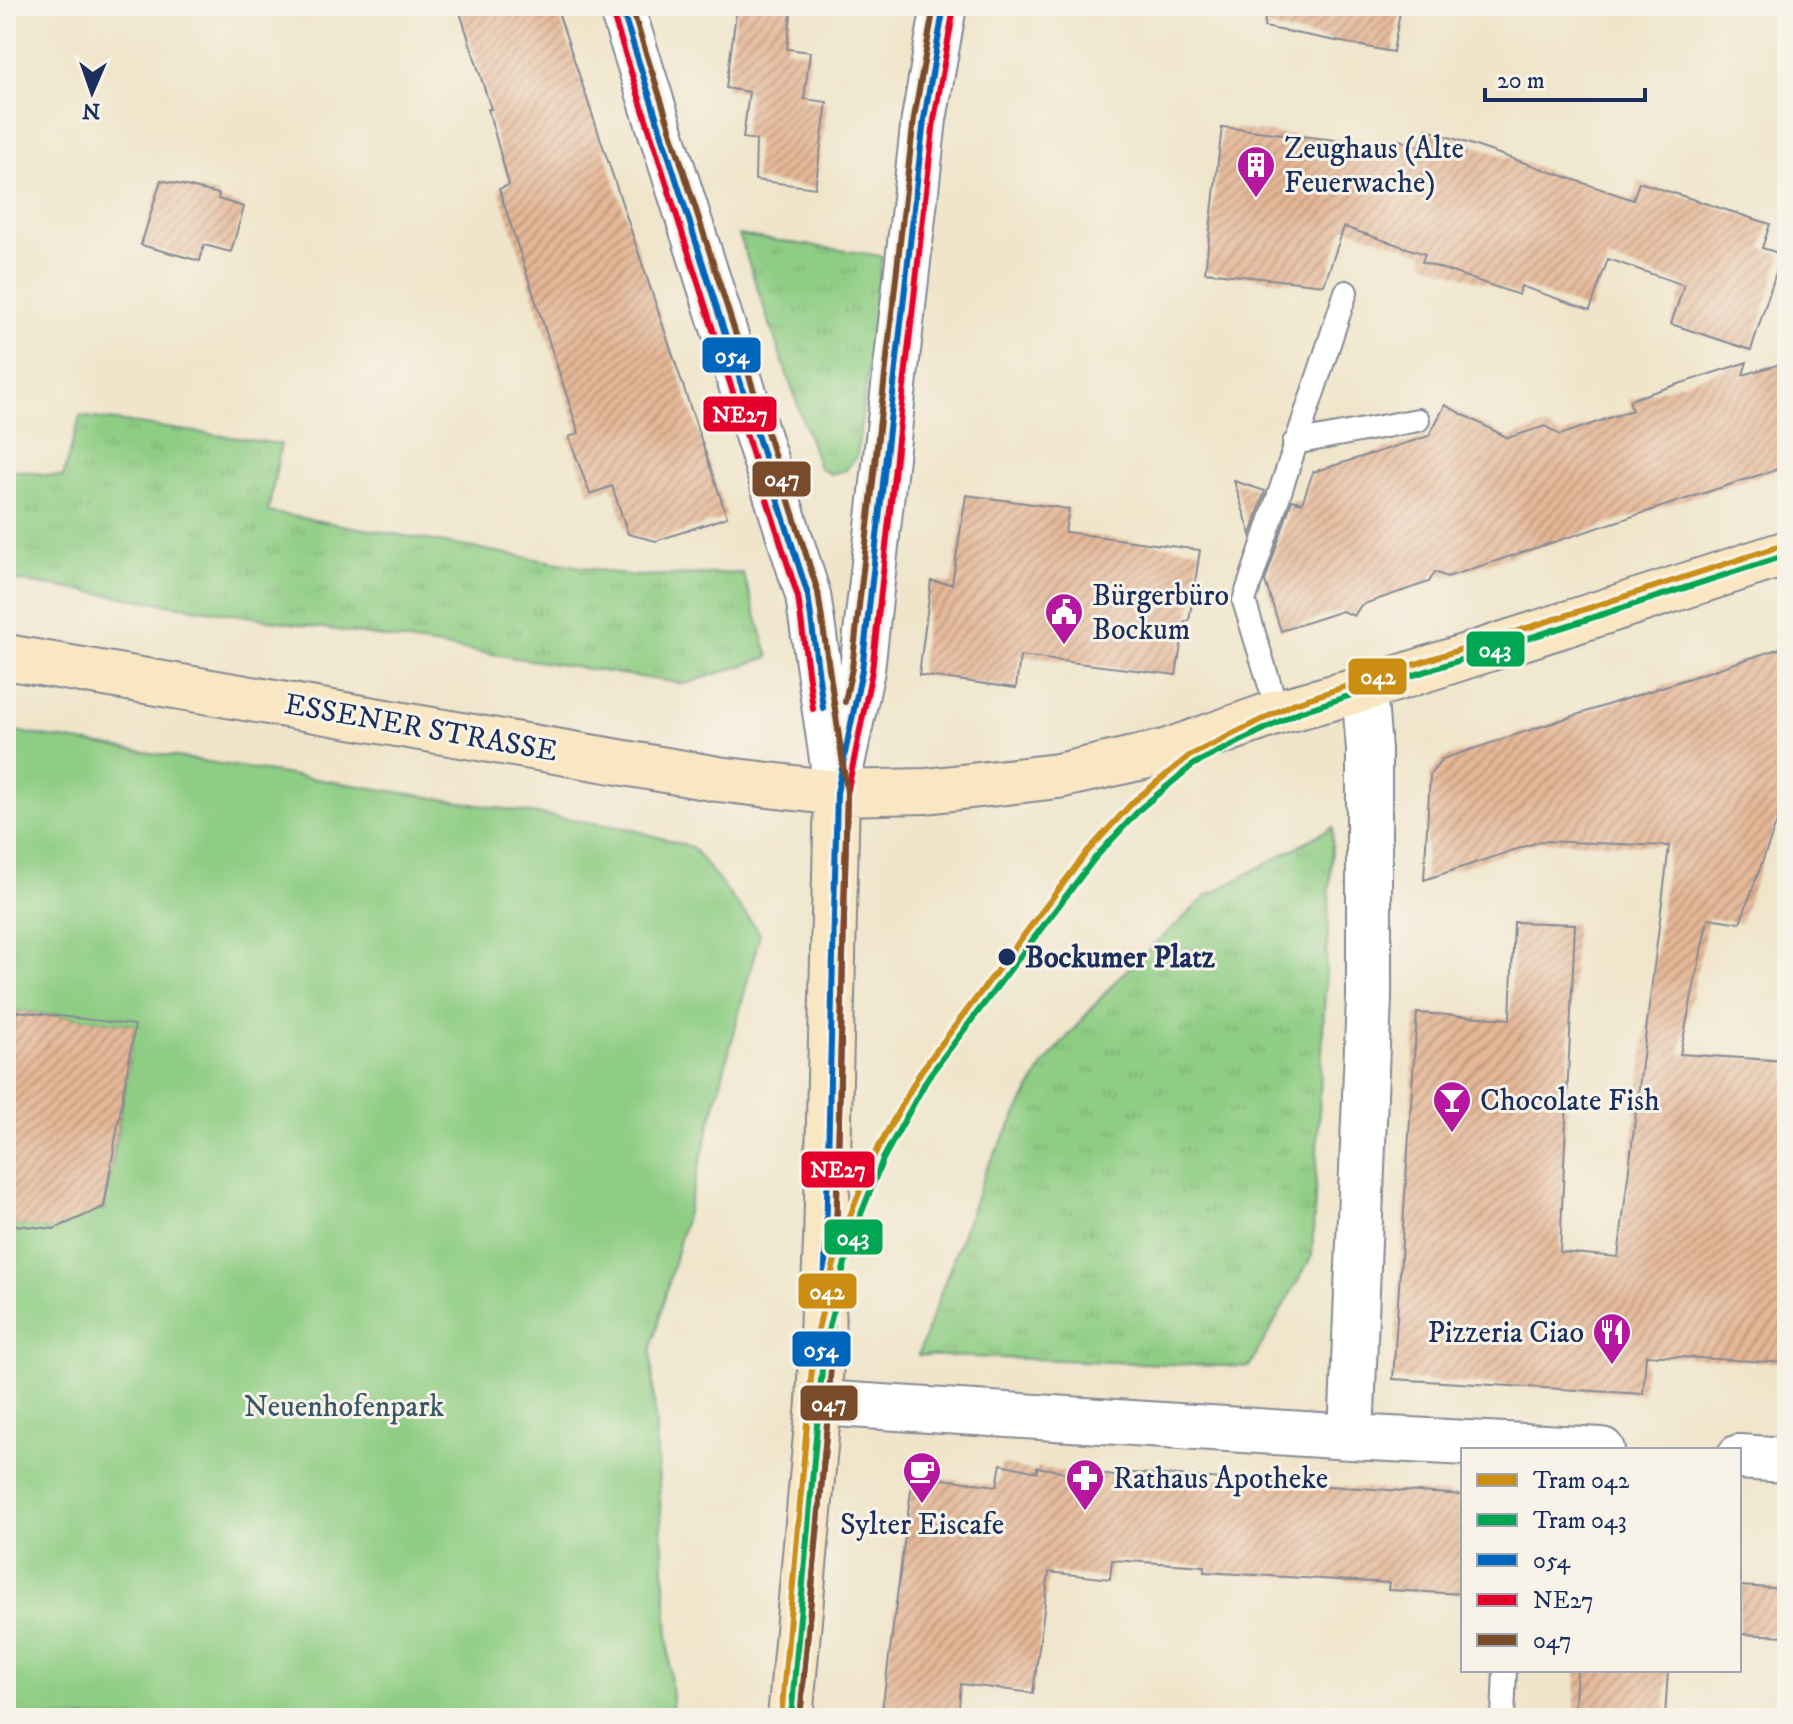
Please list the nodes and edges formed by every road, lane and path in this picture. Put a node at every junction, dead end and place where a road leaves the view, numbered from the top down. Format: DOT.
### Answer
graph roads {
  1 [pos="621,6"];
  2 [pos="944,6"];
  3 [pos="1346,292"];
  4 [pos="1418,420"];
  5 [pos="1294,443"];
  6 [pos="1787,553"];
  7 [pos="6,657"];
  8 [pos="1364,689"];
  9 [pos="1278,712"];
  10 [pos="837,793"];
  11 [pos="819,1403"];
  12 [pos="1351,1437"];
  13 [pos="1512,1448"];
  14 [pos="1741,1457"];
  15 [pos="1787,1460"];
  16 [pos="1505,1672"];
  17 [pos="790,1718"];
  18 [pos="1503,1718"];
  1 -- 10 [label="street"];
  2 -- 10 [label="street"];
  3 -- 5 [label="lane"];
  4 -- 5 [label="lane"];
  5 -- 9 [label="lane"];
  6 -- 8 [label="main road, ESSENER STRASSE"];
  7 -- 10 [label="main road, ESSENER STRASSE"];
  8 -- 9 [label="main road, ESSENER STRASSE"];
  8 -- 12 [label="street"];
  9 -- 10 [label="main road, ESSENER STRASSE"];
  10 -- 11 [label="main road"];
  11 -- 12 [label="street"];
  11 -- 17 [label="main road"];
  12 -- 13 [label="street"];
  14 -- 15 [label="street"];
  16 -- 18 [label="lane"];
}
